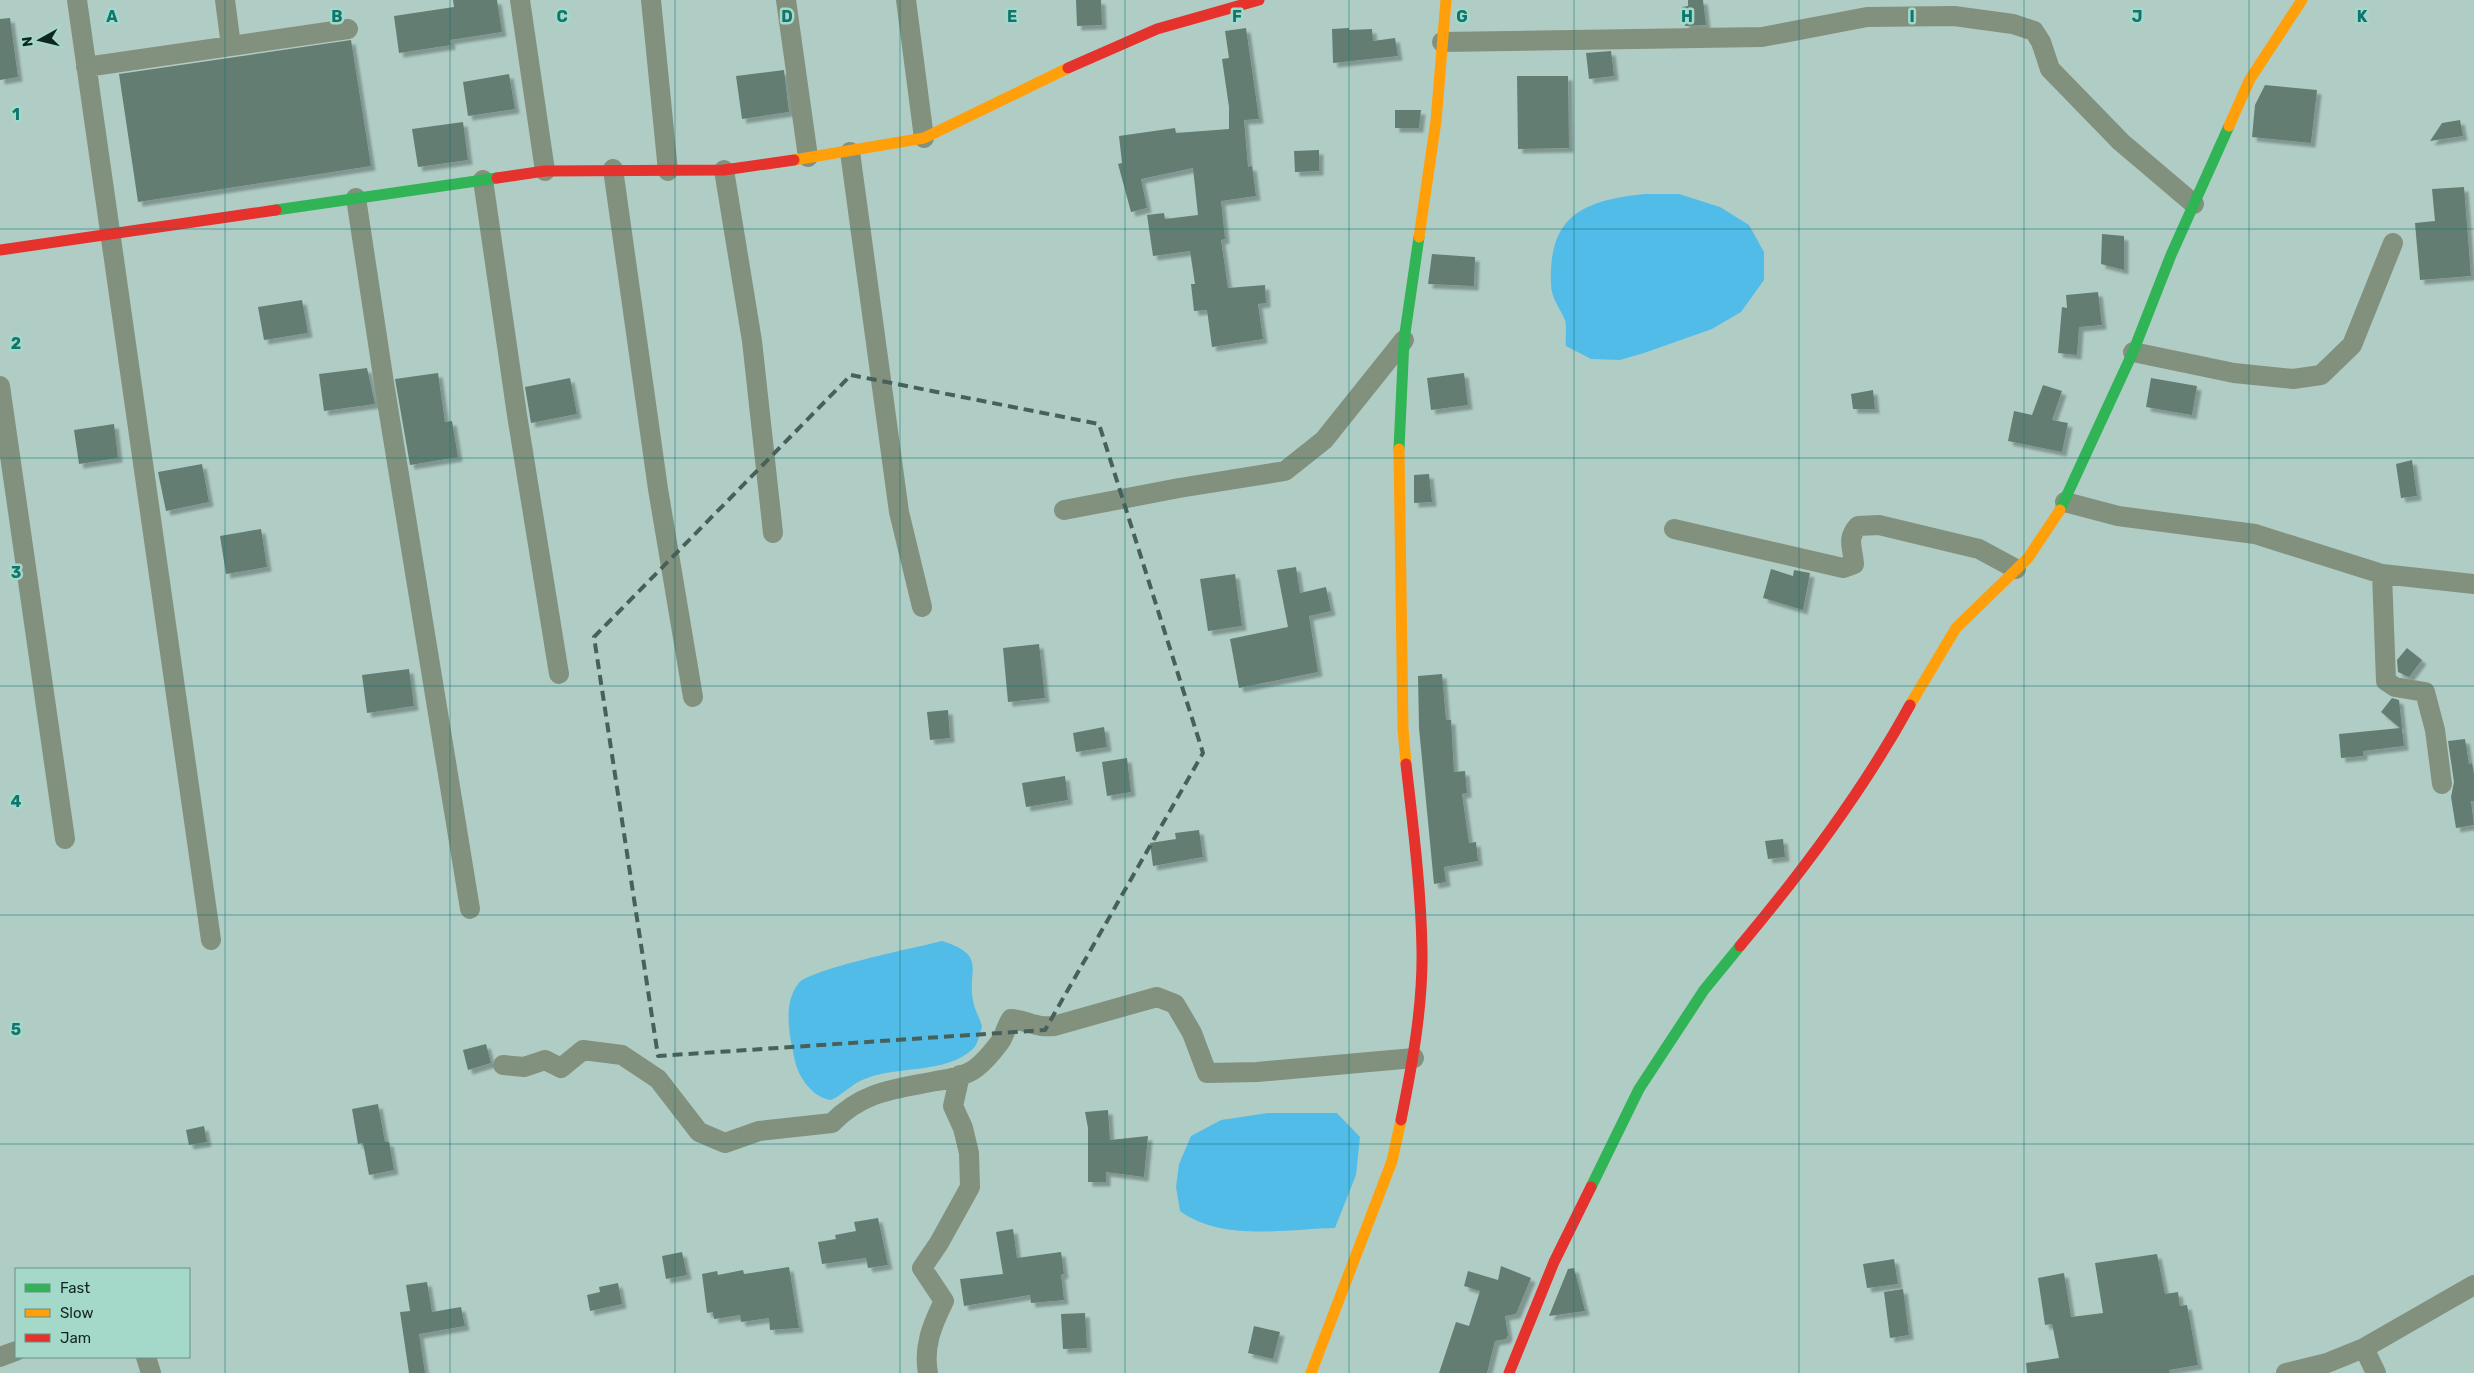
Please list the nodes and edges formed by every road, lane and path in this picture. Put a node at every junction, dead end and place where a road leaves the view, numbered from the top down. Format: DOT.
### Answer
graph roads {
  1 [pos="77,0"];
  2 [pos="224,0"];
  3 [pos="520,0"];
  4 [pos="650,0"];
  5 [pos="786,0"];
  6 [pos="906,0"];
  7 [pos="1258,0"];
  8 [pos="1446,0"];
  9 [pos="2302,0"];
  10 [pos="348,29"];
  11 [pos="1442,42"];
  12 [pos="231,46"];
  13 [pos="86,66"];
  14 [pos="924,138"];
  15 [pos="850,152"];
  16 [pos="808,157"];
  17 [pos="613,169"];
  18 [pos="545,170"];
  19 [pos="724,170"];
  20 [pos="668,171"];
  21 [pos="483,180"];
  22 [pos="356,198"];
  23 [pos="2194,204"];
  24 [pos="110,234"];
  25 [pos="2393,243"];
  26 [pos="0,250"];
  27 [pos="1404,340"];
  28 [pos="2133,352"];
  29 [pos="0,386"];
  30 [pos="2066,502"];
  31 [pos="1064,510"];
  32 [pos="1674,529"];
  33 [pos="773,533"];
  34 [pos="2016,569"];
  35 [pos="2382,574"];
  36 [pos="2474,584"];
  37 [pos="922,607"];
  38 [pos="559,674"];
  39 [pos="693,696"];
  40 [pos="2442,784"];
  41 [pos="65,839"];
  42 [pos="470,909"];
  43 [pos="211,940"];
  44 [pos="1414,1058"];
  45 [pos="503,1065"];
  46 [pos="960,1075"];
  47 [pos="2474,1286"];
  48 [pos="2364,1348"];
  49 [pos="15,1351"];
  50 [pos="0,1357"];
  51 [pos="146,1358"];
  52 [pos="151,1373"];
  53 [pos="928,1373"];
  54 [pos="1311,1373"];
  55 [pos="1509,1373"];
  56 [pos="2286,1373"];
  57 [pos="2376,1373"];
  1 -- 13 [label="street"];
  2 -- 12 [label="street"];
  3 -- 18 [label="street"];
  4 -- 20 [label="street"];
  5 -- 16 [label="street"];
  6 -- 14 [label="street"];
  7 -- 14 [label="street"];
  8 -- 11 [label="street"];
  9 -- 23 [label="street"];
  10 -- 12 [label="street"];
  11 -- 23 [label="street"];
  11 -- 27 [label="street"];
  12 -- 13 [label="street"];
  13 -- 24 [label="street"];
  14 -- 15 [label="street"];
  15 -- 16 [label="street"];
  15 -- 37 [label="street"];
  16 -- 19 [label="street"];
  17 -- 18 [label="street"];
  17 -- 20 [label="street"];
  17 -- 39 [label="street"];
  18 -- 21 [label="street"];
  19 -- 20 [label="street"];
  19 -- 33 [label="street"];
  21 -- 22 [label="street"];
  21 -- 38 [label="street"];
  22 -- 24 [label="street"];
  22 -- 42 [label="street"];
  23 -- 28 [label="street"];
  24 -- 26 [label="street"];
  24 -- 43 [label="street"];
  25 -- 28 [label="street"];
  27 -- 31 [label="street"];
  27 -- 44 [label="street"];
  28 -- 30 [label="street"];
  29 -- 41 [label="street"];
  30 -- 34 [label="street"];
  30 -- 35 [label="street"];
  32 -- 34 [label="street"];
  34 -- 55 [label="street"];
  35 -- 36 [label="street"];
  35 -- 40 [label="street"];
  44 -- 46 [label="street"];
  44 -- 54 [label="street"];
  45 -- 46 [label="street"];
  46 -- 53 [label="street"];
  47 -- 48 [label="street"];
  48 -- 56 [label="street"];
  48 -- 57 [label="street"];
  49 -- 50 [label="street"];
  51 -- 52 [label="street"];
}
